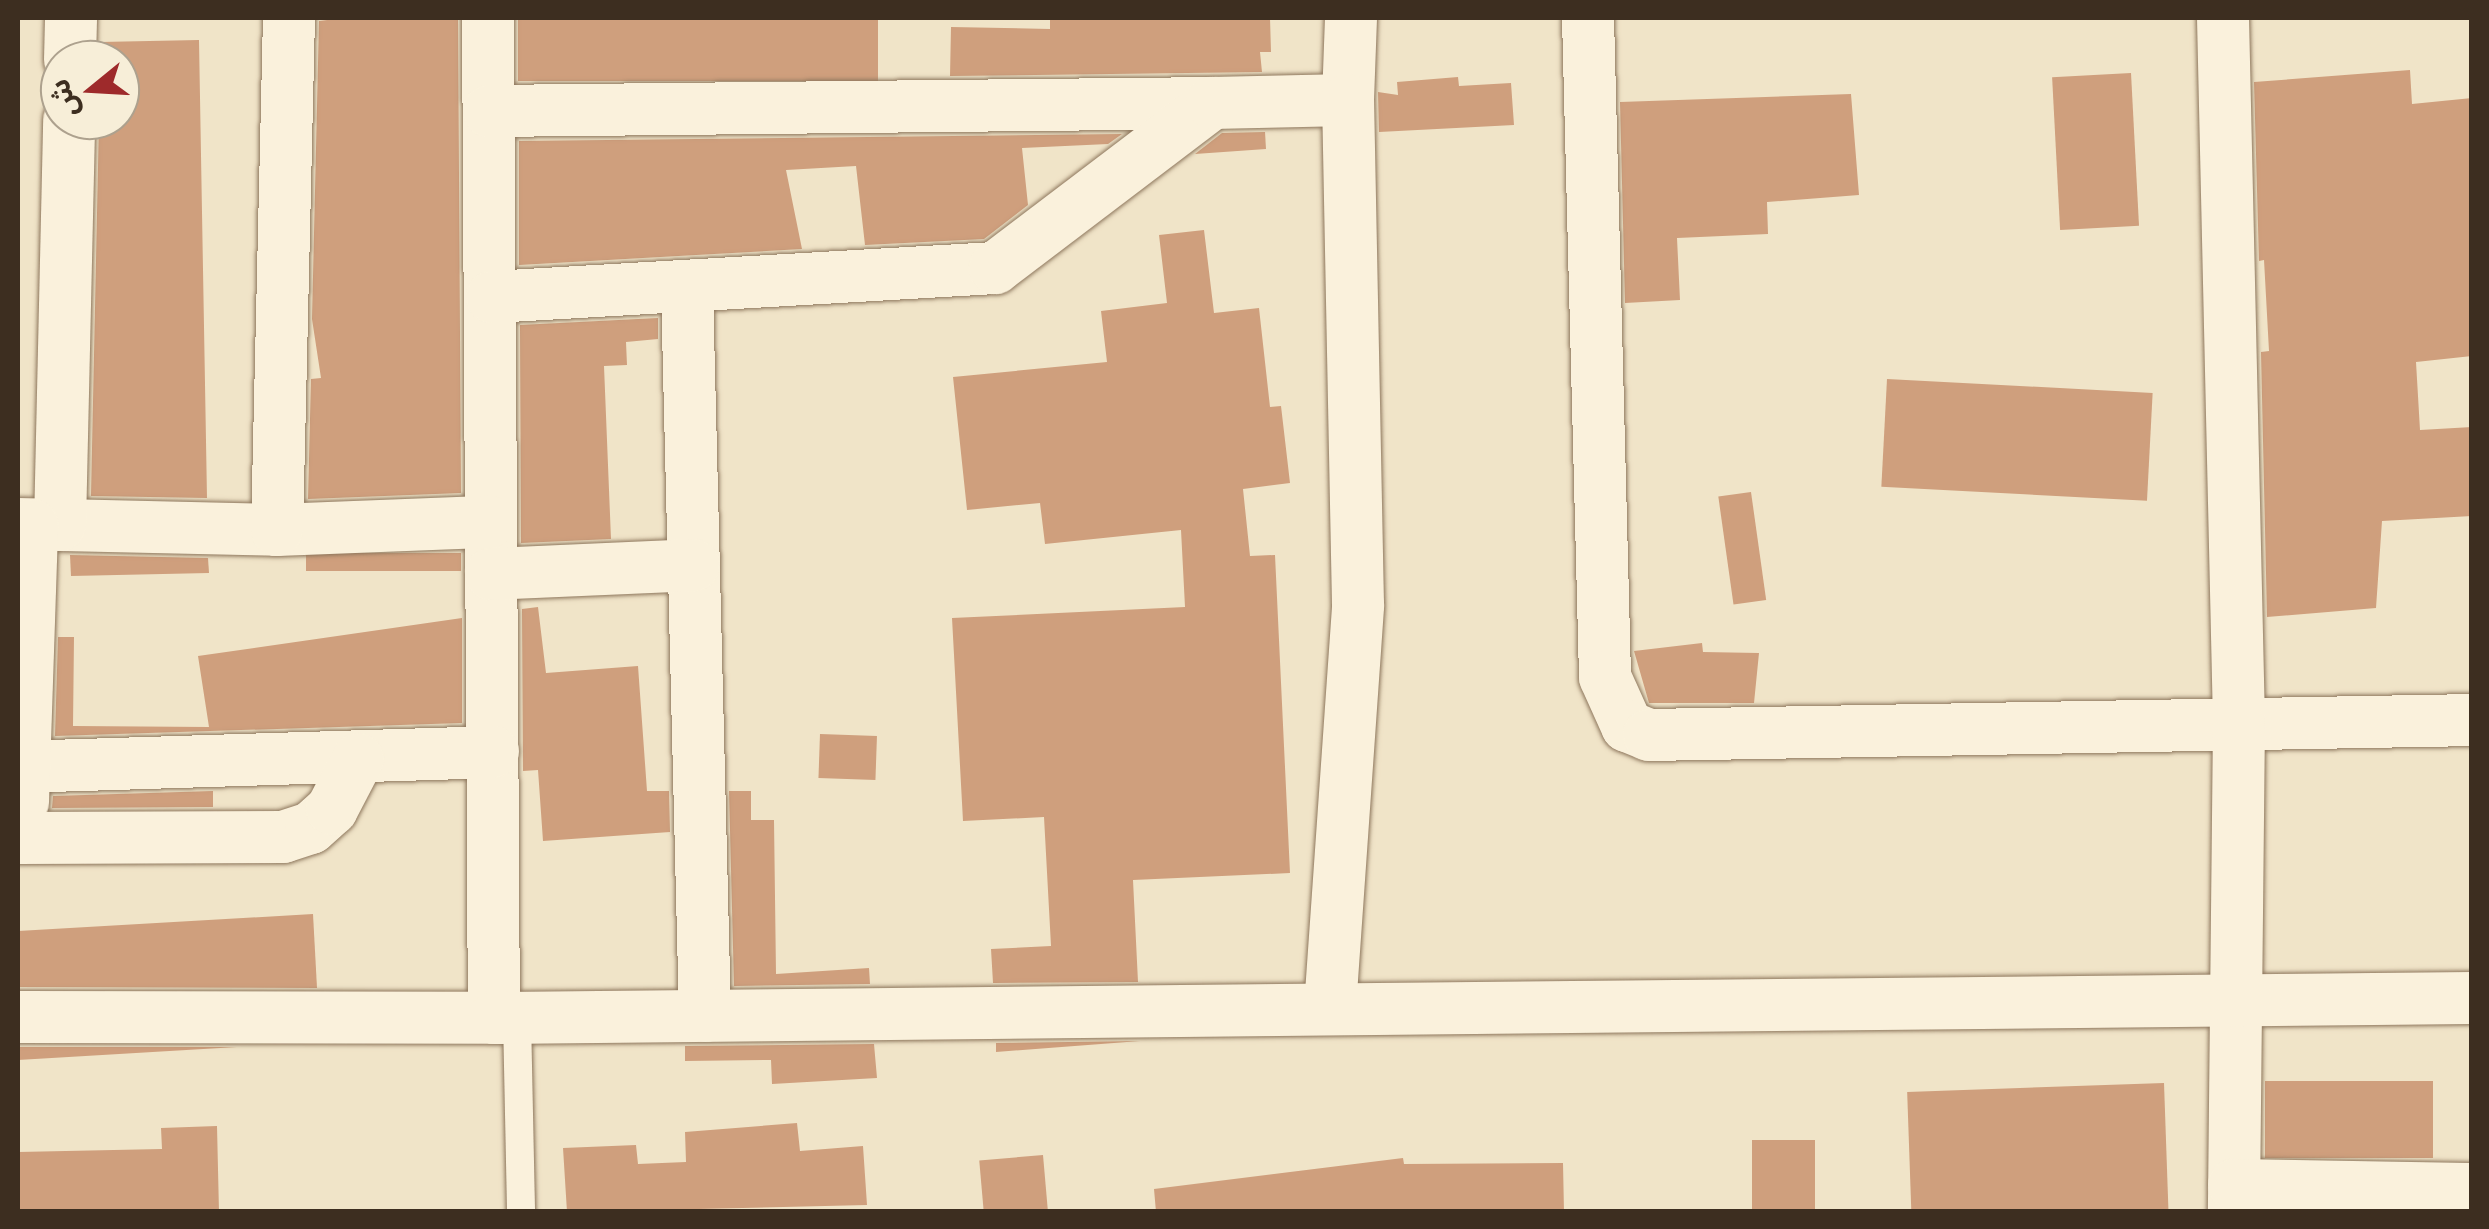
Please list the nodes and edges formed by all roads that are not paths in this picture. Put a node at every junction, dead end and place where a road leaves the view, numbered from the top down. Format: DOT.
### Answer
graph roads {
  1 [pos="288,18"];
  2 [pos="488,18"];
  3 [pos="1351,18"];
  4 [pos="1588,18"];
  5 [pos="2223,18"];
  6 [pos="1348,100"];
  7 [pos="1212,103"];
  8 [pos="488,111"];
  9 [pos="67,140"];
  10 [pos="687,290"];
  11 [pos="492,297"];
  12 [pos="40,376"];
  13 [pos="490,522"];
  14 [pos="37,525"];
  15 [pos="277,530"];
  16 [pos="694,565"];
  17 [pos="491,574"];
  18 [pos="2472,720"];
  19 [pos="2239,722"];
  20 [pos="493,752"];
  21 [pos="358,759"];
  22 [pos="22,767"];
  23 [pos="19,838"];
  24 [pos="2236,996"];
  25 [pos="2472,998"];
  26 [pos="1330,1008"];
  27 [pos="705,1016"];
  28 [pos="18,1017"];
  29 [pos="505,1018"];
  30 [pos="2472,1189"];
  31 [pos="2234,1198"];
  32 [pos="521,1212"];
  1 -- 15 [label="street"];
  2 -- 8 [label="street"];
  3 -- 6 [label="street"];
  4 -- 19 [label="street"];
  5 -- 19 [label="street"];
  6 -- 7 [label="street"];
  6 -- 26 [label="street"];
  7 -- 8 [label="street"];
  7 -- 10 [label="street"];
  8 -- 11 [label="street"];
  9 -- 12 [label="street"];
  10 -- 11 [label="street"];
  10 -- 16 [label="street"];
  11 -- 13 [label="street"];
  12 -- 14 [label="street"];
  13 -- 15 [label="street"];
  13 -- 17 [label="street"];
  14 -- 15 [label="street"];
  14 -- 22 [label="street"];
  16 -- 17 [label="street"];
  16 -- 27 [label="street"];
  17 -- 20 [label="street"];
  18 -- 19 [label="street"];
  19 -- 24 [label="street"];
  20 -- 21 [label="street"];
  20 -- 29 [label="street"];
  21 -- 22 [label="street"];
  21 -- 23 [label="street"];
  22 -- 23 [label="street"];
  24 -- 25 [label="street"];
  24 -- 26 [label="street"];
  24 -- 31 [label="street"];
  26 -- 27 [label="street"];
  27 -- 29 [label="street"];
  28 -- 29 [label="street"];
  29 -- 32 [label="lane"];
  30 -- 31 [label="street"];
}
